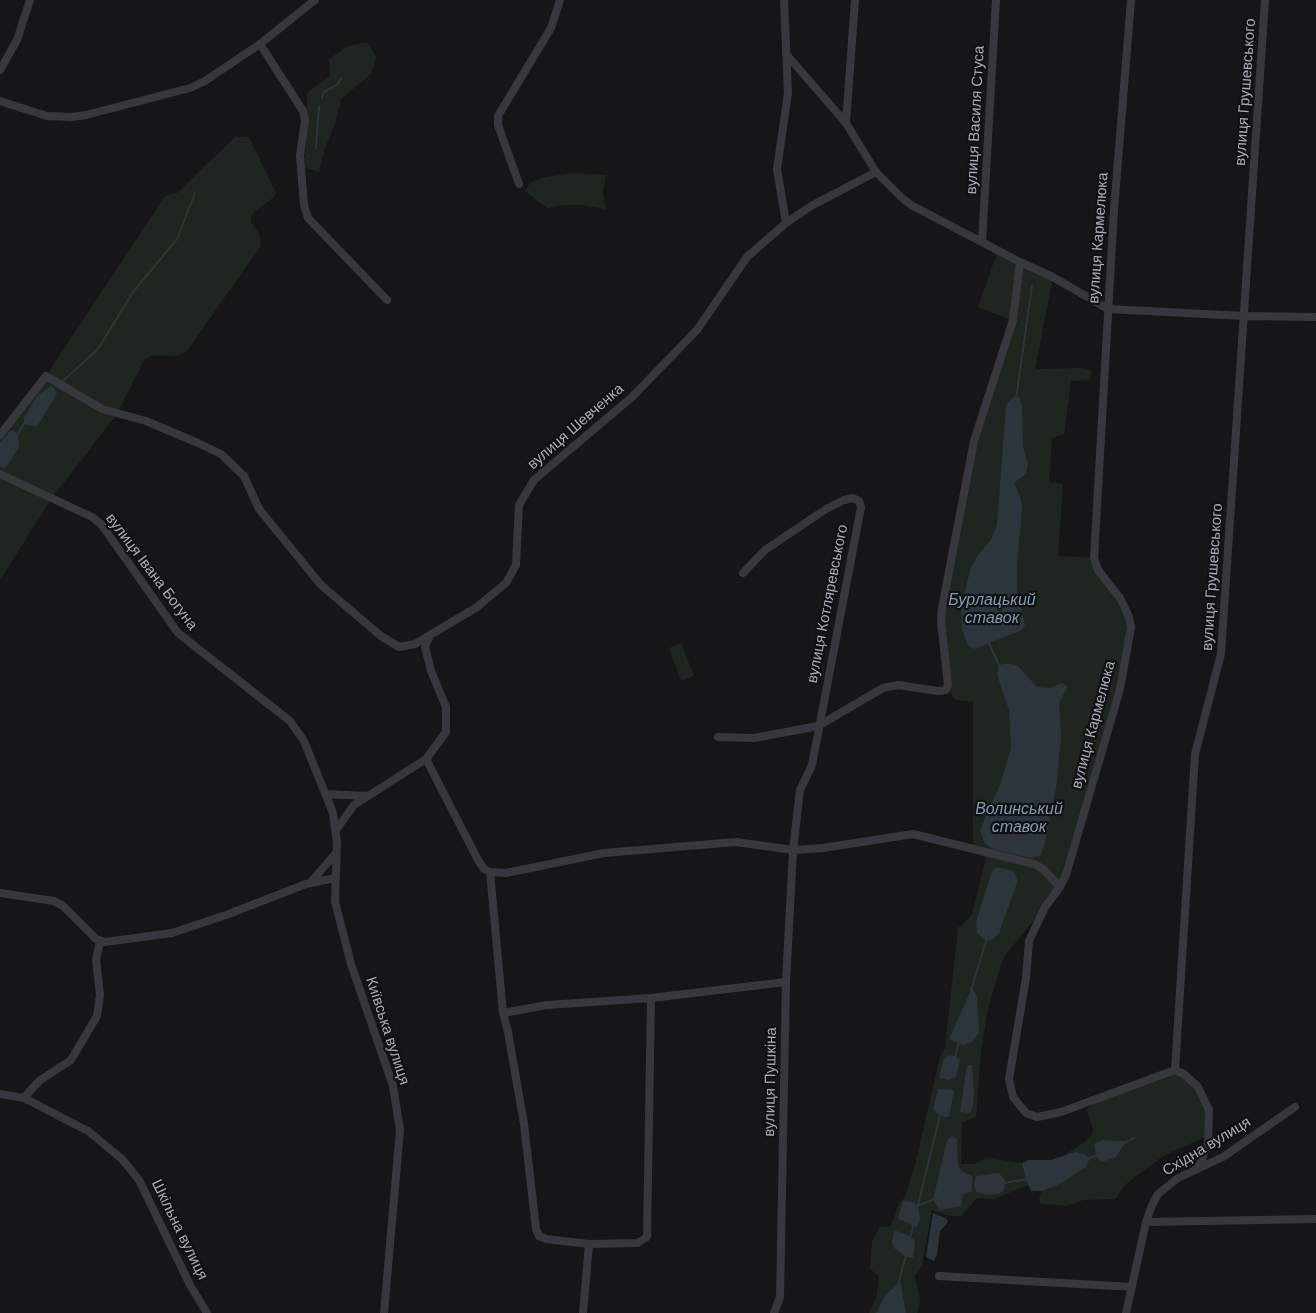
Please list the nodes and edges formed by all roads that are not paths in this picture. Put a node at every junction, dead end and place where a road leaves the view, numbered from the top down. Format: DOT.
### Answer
graph roads {
  1 [pos="30,0"];
  2 [pos="315,0"];
  3 [pos="560,0"];
  4 [pos="784,0"];
  5 [pos="855,0"];
  6 [pos="996,0"];
  7 [pos="1131,0"];
  8 [pos="1265,0"];
  9 [pos="260,44"];
  10 [pos="786,54"];
  11 [pos="0,70"];
  12 [pos="0,101"];
  13 [pos="846,123"];
  14 [pos="876,172"];
  15 [pos="519,184"];
  16 [pos="786,223"];
  17 [pos="982,242"];
  18 [pos="1020,262"];
  19 [pos="387,300"];
  20 [pos="1108,309"];
  21 [pos="1245,316"];
  22 [pos="1316,317"];
  23 [pos="0,435"];
  24 [pos="0,474"];
  25 [pos="743,573"];
  26 [pos="430,635"];
  27 [pos="818,726"];
  28 [pos="718,737"];
  29 [pos="426,759"];
  30 [pos="326,794"];
  31 [pos="367,796"];
  32 [pos="336,831"];
  33 [pos="793,850"];
  34 [pos="336,853"];
  35 [pos="490,872"];
  36 [pos="335,878"];
  37 [pos="310,883"];
  38 [pos="1060,887"];
  39 [pos="0,893"];
  40 [pos="100,942"];
  41 [pos="786,982"];
  42 [pos="651,998"];
  43 [pos="503,1013"];
  44 [pos="1175,1070"];
  45 [pos="0,1094"];
  46 [pos="24,1098"];
  47 [pos="1295,1107"];
  48 [pos="1194,1170"];
  49 [pos="1316,1219"];
  50 [pos="1146,1222"];
  51 [pos="589,1244"];
  52 [pos="939,1276"];
  53 [pos="1132,1287"];
  54 [pos="207,1313"];
  55 [pos="384,1313"];
  56 [pos="583,1313"];
  57 [pos="774,1313"];
  58 [pos="1126,1313"];
  1 -- 11 [label="street"];
  2 -- 9 [label="street"];
  3 -- 15 [label="street"];
  4 -- 10 [label="street"];
  5 -- 13 [label="street"];
  6 -- 17 [label="street, вулиця Василя Стуса"];
  7 -- 20 [label="street, вулиця Кармелюка"];
  8 -- 21 [label="street, вулиця Грушевського"];
  9 -- 12 [label="street"];
  9 -- 19 [label="street"];
  10 -- 13 [label="street"];
  10 -- 16 [label="street"];
  13 -- 14 [label="street"];
  14 -- 16 [label="street, вулиця Шевченка"];
  14 -- 17 [label="street"];
  16 -- 26 [label="street, вулиця Шевченка"];
  17 -- 18 [label="street"];
  18 -- 20 [label="street"];
  18 -- 27 [label="street"];
  20 -- 21 [label="street"];
  20 -- 38 [label="street, вулиця Кармелюка"];
  21 -- 22 [label="street"];
  21 -- 44 [label="street, вулиця Грушевського"];
  23 -- 26 [label="street, вулиця Шевченка"];
  24 -- 30 [label="street, вулиця Івана Богуна"];
  25 -- 27 [label="street, вулиця Котляревського"];
  26 -- 29 [label="street"];
  27 -- 28 [label="street"];
  27 -- 33 [label="street, вулиця Котляревського"];
  29 -- 31 [label="street"];
  29 -- 35 [label="street"];
  30 -- 31 [label="street"];
  30 -- 32 [label="street, вулиця Івана Богуна"];
  31 -- 32 [label="street"];
  32 -- 34 [label="street, Київська вулиця"];
  33 -- 35 [label="street"];
  33 -- 38 [label="street"];
  33 -- 41 [label="street, вулиця Пушкіна"];
  34 -- 36 [label="street, Київська вулиця"];
  34 -- 37 [label="street"];
  35 -- 43 [label="street"];
  36 -- 37 [label="street"];
  36 -- 55 [label="street, Київська вулиця"];
  37 -- 40 [label="street"];
  38 -- 44 [label="street, вулиця Кармелюка"];
  39 -- 40 [label="street"];
  40 -- 46 [label="street"];
  41 -- 42 [label="street"];
  41 -- 57 [label="street, вулиця Пушкіна"];
  42 -- 43 [label="street"];
  42 -- 51 [label="street"];
  43 -- 51 [label="street"];
  44 -- 48 [label="street"];
  45 -- 46 [label="street, Шкільна вулиця"];
  46 -- 54 [label="street, Шкільна вулиця"];
  47 -- 48 [label="street, Східна вулиця"];
  48 -- 50 [label="street, Східна вулиця"];
  49 -- 50 [label="street"];
  50 -- 53 [label="street, Східна вулиця"];
  51 -- 56 [label="street"];
  52 -- 53 [label="street"];
  53 -- 58 [label="street, Східна вулиця"];
}
